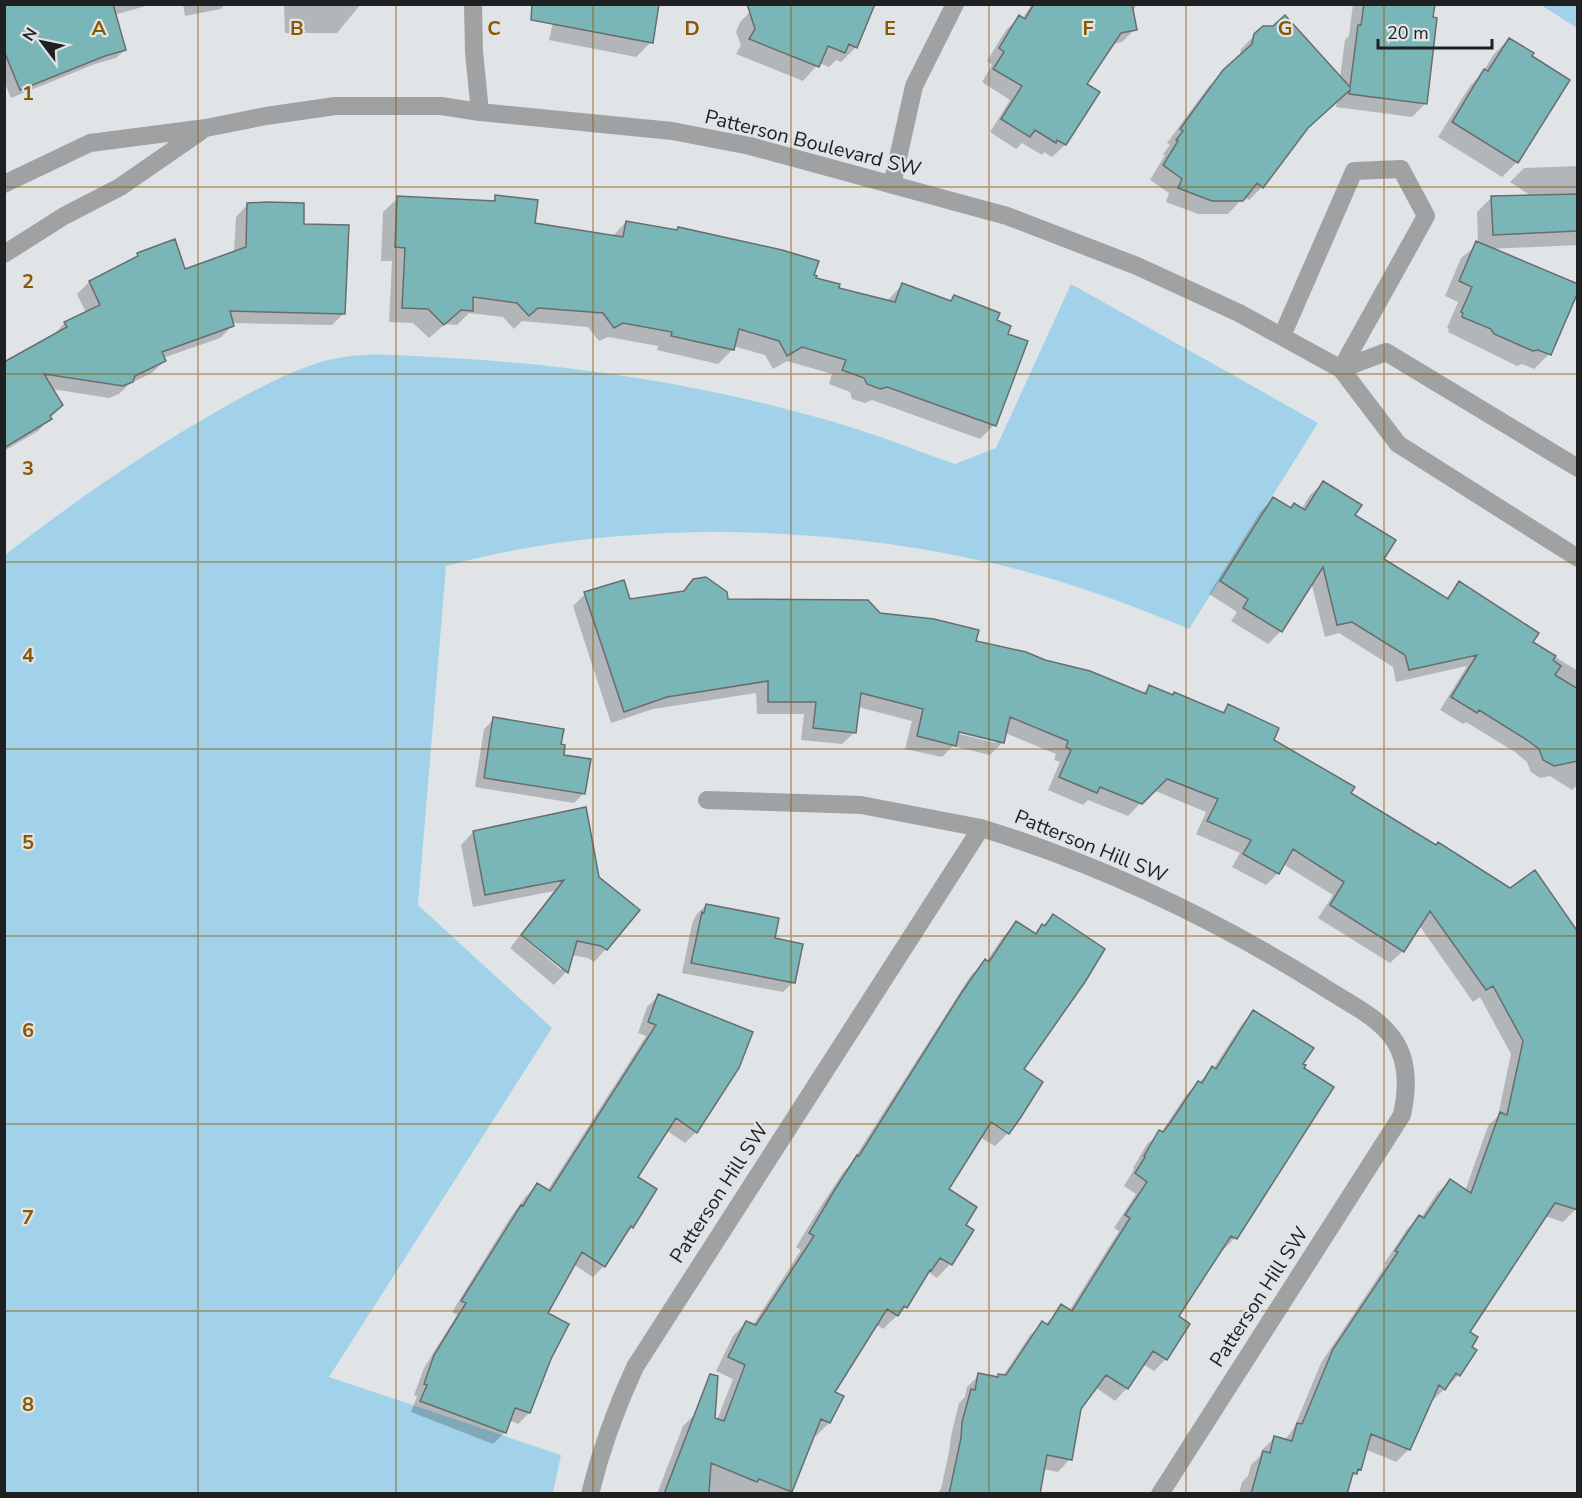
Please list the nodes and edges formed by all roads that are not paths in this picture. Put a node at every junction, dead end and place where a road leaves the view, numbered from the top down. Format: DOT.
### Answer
graph roads {
  1 [pos="473,4"];
  2 [pos="954,4"];
  3 [pos="480,112"];
  4 [pos="206,128"];
  5 [pos="4,184"];
  6 [pos="892,185"];
  7 [pos="4,254"];
  8 [pos="1282,336"];
  9 [pos="1341,369"];
  10 [pos="1578,468"];
  11 [pos="1578,558"];
  12 [pos="707,800"];
  13 [pos="981,828"];
  14 [pos="590,1494"];
  15 [pos="1160,1494"];
  1 -- 3 [label="street"];
  2 -- 6 [label="street"];
  3 -- 4 [label="street, Patterson Boulevard SW"];
  3 -- 6 [label="street, Patterson Boulevard SW"];
  4 -- 5 [label="street, Patterson Boulevard SW"];
  4 -- 7 [label="street, Patterson Boulevard SW"];
  6 -- 8 [label="street, Patterson Boulevard SW"];
  8 -- 9 [label="street, Patterson Boulevard SW"];
  8 -- 9 [label="street"];
  9 -- 10 [label="street"];
  9 -- 11 [label="street, Patterson Boulevard SW"];
  12 -- 13 [label="street"];
  13 -- 14 [label="street, Patterson Hill SW"];
  13 -- 15 [label="street, Patterson Hill SW"];
}
